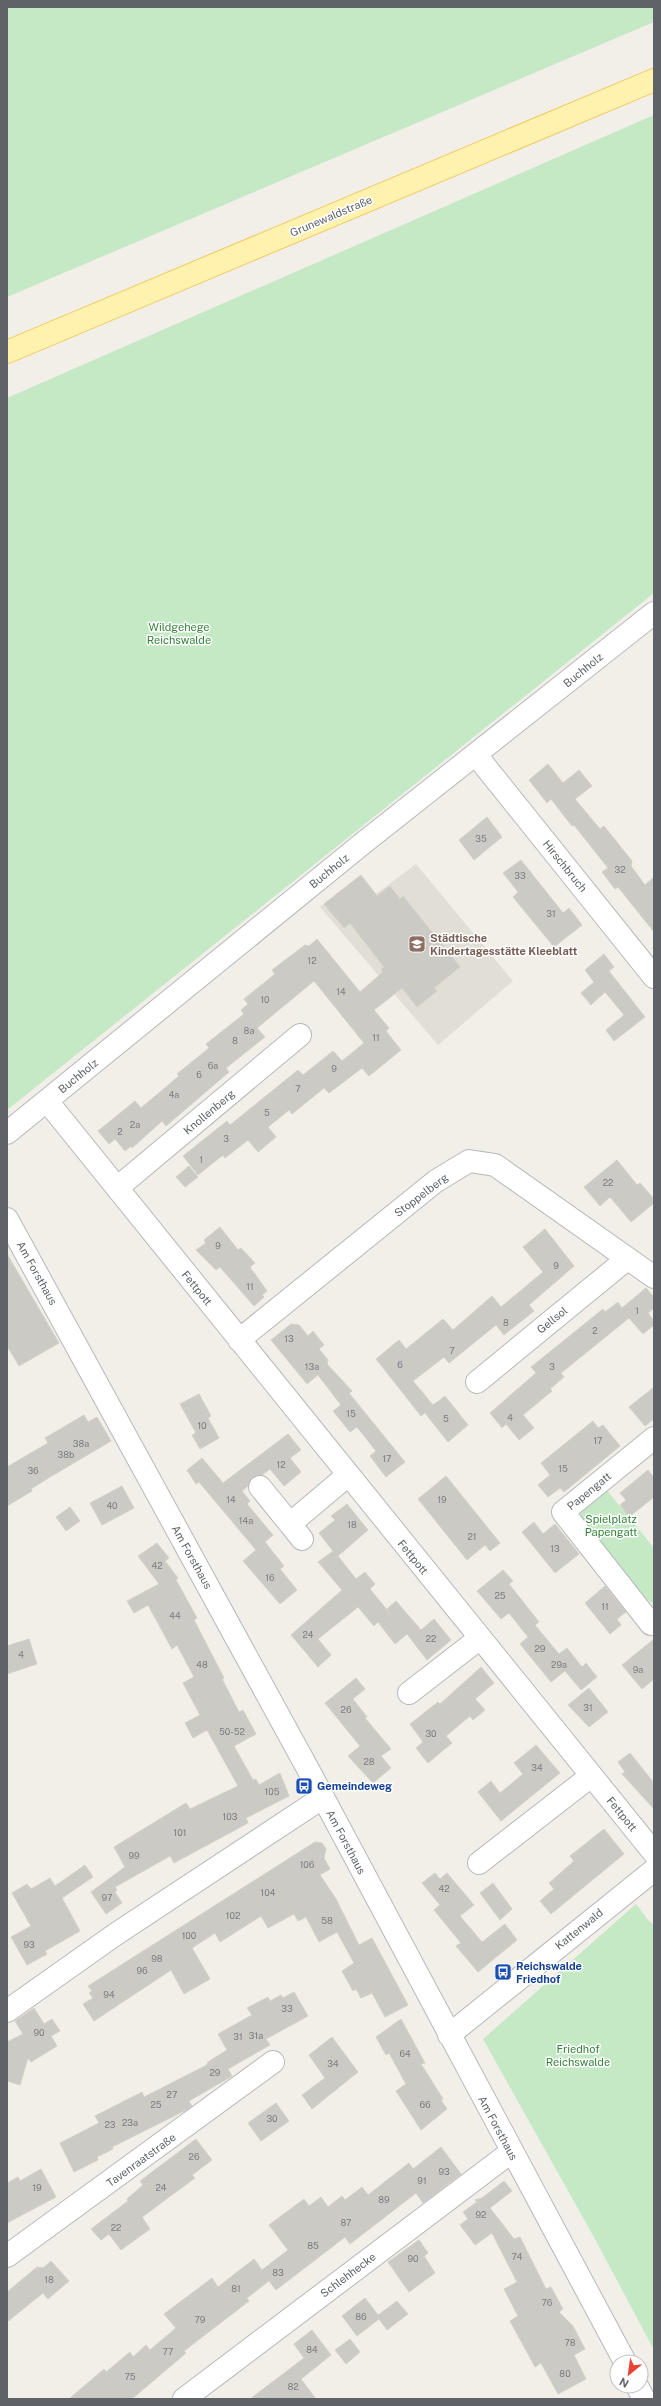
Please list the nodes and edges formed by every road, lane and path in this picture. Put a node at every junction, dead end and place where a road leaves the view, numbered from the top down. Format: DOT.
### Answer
graph roads {
  1 [pos="654,80"];
  2 [pos="7,352"];
  3 [pos="654,613"];
  4 [pos="476,755"];
  5 [pos="654,977"];
  6 [pos="300,1035"];
  7 [pos="47,1101"];
  8 [pos="7,1133"];
  9 [pos="117,1188"];
  10 [pos="7,1219"];
  11 [pos="626,1259"];
  12 [pos="654,1278"];
  13 [pos="239,1340"];
  14 [pos="477,1382"];
  15 [pos="654,1438"];
  16 [pos="348,1475"];
  17 [pos="260,1487"];
  18 [pos="654,1622"];
  19 [pos="480,1638"];
  20 [pos="410,1693"];
  21 [pos="591,1776"];
  22 [pos="322,1798"];
  23 [pos="654,1853"];
  24 [pos="479,1863"];
  25 [pos="654,1870"];
  26 [pos="7,2011"];
  27 [pos="448,2035"];
  28 [pos="273,2062"];
  29 [pos="511,2152"];
  30 [pos="7,2256"];
  31 [pos="620,2354"];
  32 [pos="184,2399"];
  1 -- 2 [label="main road, Grunewaldstraße"];
  3 -- 4 [label="street, Buchholz"];
  4 -- 5 [label="street, Hirschbruch"];
  4 -- 7 [label="street, Buchholz"];
  6 -- 9 [label="street, Knollenberg"];
  7 -- 8 [label="street, Buchholz"];
  7 -- 9 [label="street, Fettpott"];
  9 -- 13 [label="street, Fettpott"];
  10 -- 22 [label="street, Am Forsthaus"];
  11 -- 12 [label="street, Stoppelberg"];
  11 -- 13 [label="street, Stoppelberg"];
  11 -- 14 [label="street, Gellsol"];
  13 -- 16 [label="street, Fettpott"];
  15 -- 18 [label="street, Papengatt"];
  16 -- 17 [label="street"];
  16 -- 19 [label="street, Fettpott"];
  19 -- 20 [label="street"];
  19 -- 21 [label="street, Fettpott"];
  21 -- 23 [label="street, Fettpott"];
  21 -- 24 [label="street"];
  22 -- 26 [label="street"];
  22 -- 27 [label="street, Am Forsthaus"];
  25 -- 27 [label="street, Kattenwald"];
  27 -- 29 [label="street, Am Forsthaus"];
  28 -- 30 [label="street, Tavenraatstraße"];
  29 -- 31 [label="street, Am Forsthaus"];
  29 -- 32 [label="street, Schlehhecke"];
}
